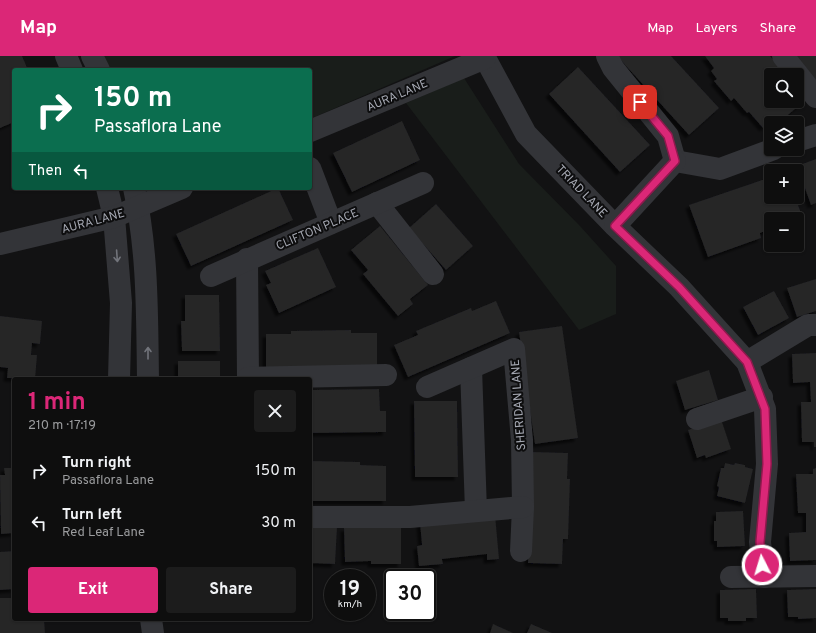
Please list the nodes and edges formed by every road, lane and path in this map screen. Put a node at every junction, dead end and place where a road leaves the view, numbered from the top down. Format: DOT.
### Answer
graph roads {
  1 [pos="66,56"];
  2 [pos="92,56"];
  3 [pos="607,56"];
  4 [pos="783,56"];
  5 [pos="484,57"];
  6 [pos="71,68"];
  7 [pos="98,68"];
  8 [pos="816,97"];
  9 [pos="312,131"];
  10 [pos="816,135"];
  11 [pos="804,139"];
  12 [pos="764,153"];
  13 [pos="675,161"];
  14 [pos="312,173"];
  15 [pos="423,183"];
  16 [pos="107,190"];
  17 [pos="173,190"];
  18 [pos="136,198"];
  19 [pos="377,203"];
  20 [pos="114,217"];
  21 [pos="331,223"];
  22 [pos="615,226"];
  23 [pos="0,244"];
  24 [pos="247,259"];
  25 [pos="433,274"];
  26 [pos="211,276"];
  27 [pos="816,325"];
  28 [pos="747,362"];
  29 [pos="471,368"];
  30 [pos="386,375"];
  31 [pos="119,377"];
  32 [pos="148,377"];
  33 [pos="248,377"];
  34 [pos="294,377"];
  35 [pos="427,387"];
  36 [pos="762,397"];
  37 [pos="696,419"];
  38 [pos="523,507"];
  39 [pos="476,511"];
  40 [pos="312,516"];
  41 [pos="522,551"];
  42 [pos="816,576"];
  43 [pos="731,577"];
  44 [pos="764,577"];
  45 [pos="151,621"];
  46 [pos="153,633"];
  1 -- 6 [label="street"];
  2 -- 7 [label="street"];
  3 -- 13 [label="street"];
  4 -- 8 [label="street"];
  5 -- 9 [label="street, AURA LANE"];
  5 -- 22 [label="street, TRIAD LANE"];
  10 -- 11 [label="street"];
  12 -- 13 [label="street"];
  13 -- 22 [label="street"];
  14 -- 21 [label="street"];
  15 -- 19 [label="street, CLIFTON PLACE"];
  16 -- 20 [label="street"];
  17 -- 18 [label="street, AURA LANE"];
  18 -- 20 [label="street, AURA LANE"];
  32 -- 18 [label="street, one-way"];
  19 -- 21 [label="street, CLIFTON PLACE"];
  19 -- 25 [label="street"];
  20 -- 23 [label="street, AURA LANE"];
  20 -- 31 [label="street, one-way"];
  21 -- 24 [label="street, CLIFTON PLACE"];
  22 -- 28 [label="street, TRIAD LANE"];
  24 -- 26 [label="street, CLIFTON PLACE"];
  24 -- 33 [label="street"];
  27 -- 28 [label="street"];
  28 -- 36 [label="street, TRIAD LANE"];
  29 -- 35 [label="street, SHERIDAN LANE"];
  29 -- 38 [label="street, SHERIDAN LANE"];
  29 -- 39 [label="street"];
  30 -- 34 [label="street"];
  36 -- 37 [label="street"];
  36 -- 44 [label="street, TRIAD LANE"];
  38 -- 39 [label="street"];
  38 -- 41 [label="street, SHERIDAN LANE"];
  39 -- 40 [label="street"];
  42 -- 44 [label="street"];
  43 -- 44 [label="street"];
  45 -- 46 [label="street"];
}
